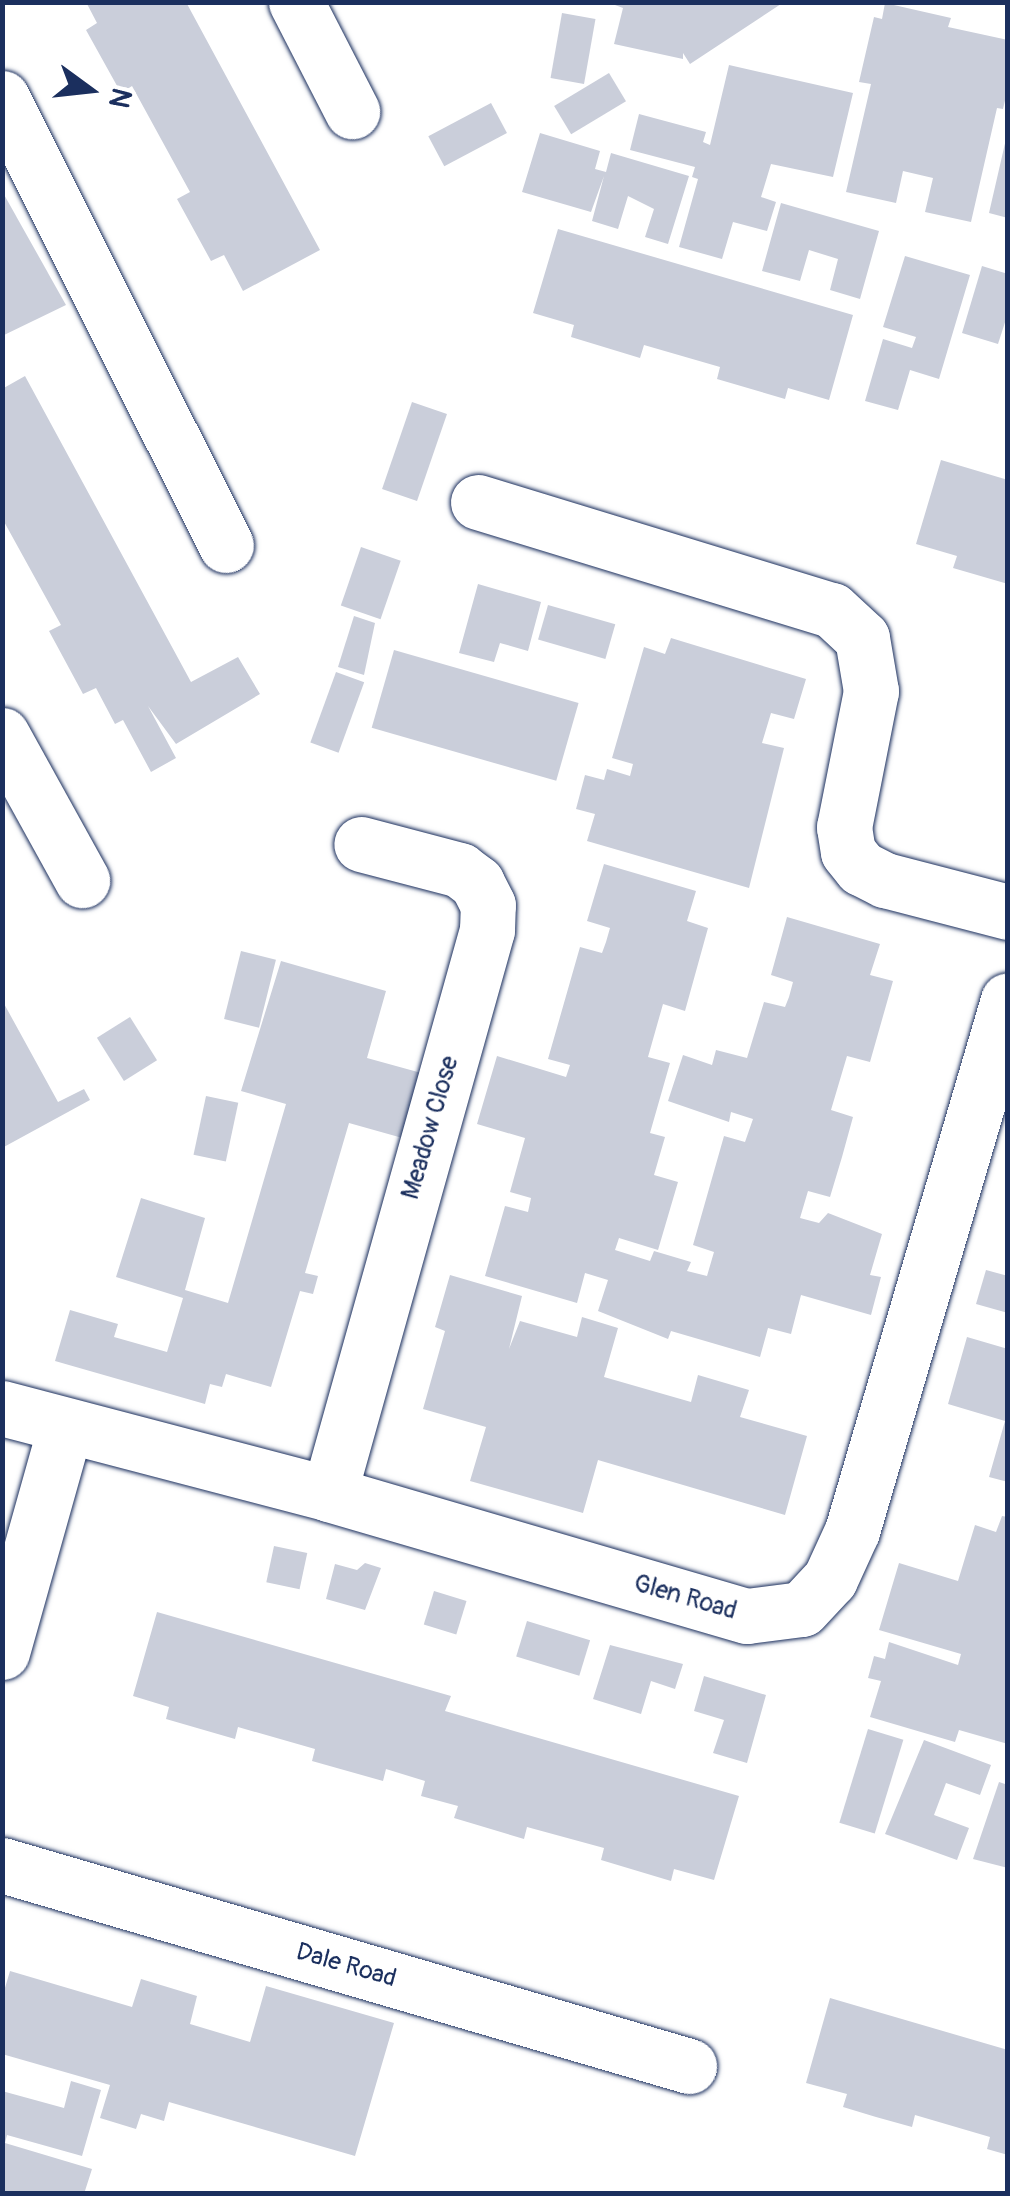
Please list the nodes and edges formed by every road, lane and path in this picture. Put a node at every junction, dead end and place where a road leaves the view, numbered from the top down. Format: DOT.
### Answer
graph roads {
  1 [pos="296,2"];
  2 [pos="2,98"];
  3 [pos="352,110"];
  4 [pos="478,502"];
  5 [pos="226,545"];
  6 [pos="2,735"];
  7 [pos="361,844"];
  8 [pos="82,880"];
  9 [pos="1008,912"];
  10 [pos="1008,1000"];
  11 [pos="2,1408"];
  12 [pos="65,1428"];
  13 [pos="329,1494"];
  14 [pos="2,1652"];
  15 [pos="2,1865"];
  16 [pos="689,2066"];
  1 -- 3 [label="street"];
  2 -- 5 [label="street"];
  4 -- 9 [label="street"];
  6 -- 8 [label="street"];
  7 -- 13 [label="street, Meadow Close"];
  10 -- 13 [label="street, Glen Road"];
  11 -- 12 [label="street, Glen Road"];
  12 -- 13 [label="street, Glen Road"];
  12 -- 14 [label="street"];
  15 -- 16 [label="street, Dale Road"];
}
